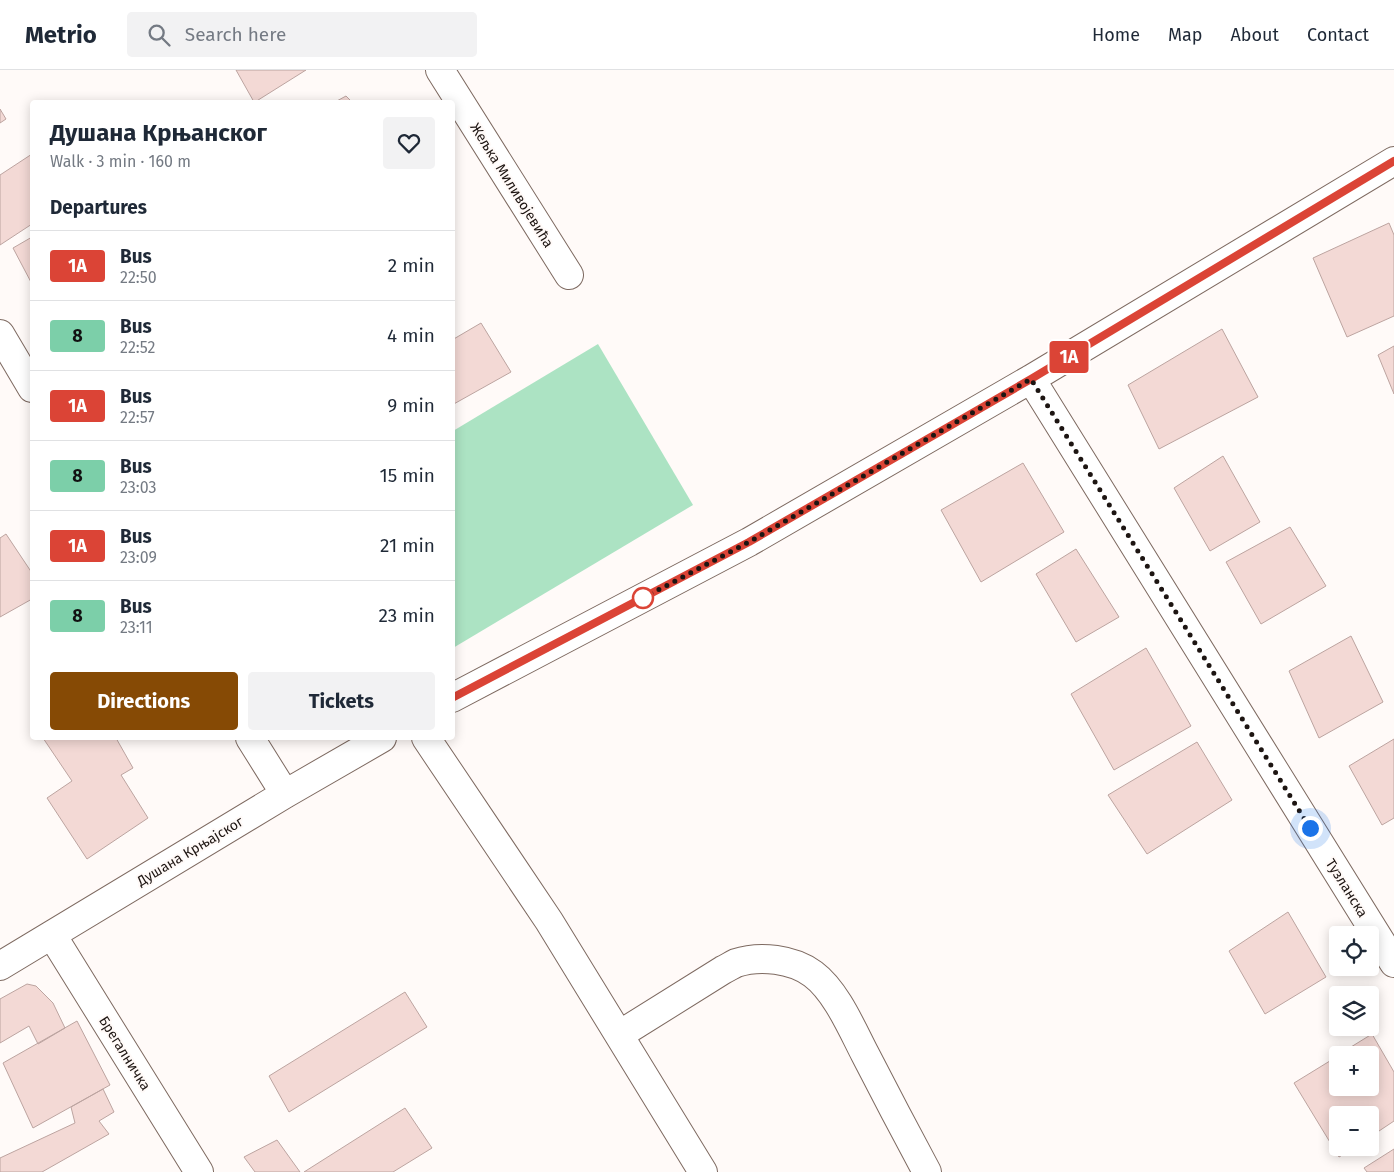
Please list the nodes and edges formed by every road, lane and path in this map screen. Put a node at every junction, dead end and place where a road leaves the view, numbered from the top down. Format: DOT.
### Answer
graph roads {
  1 [pos="440,70"];
  2 [pos="1394,161"];
  3 [pos="569,275"];
  4 [pos="4,351"];
  5 [pos="1031,379"];
  6 [pos="30,385"];
  7 [pos="455,696"];
  8 [pos="251,740"];
  9 [pos="379,740"];
  10 [pos="427,740"];
  11 [pos="285,794"];
  12 [pos="52,935"];
  13 [pos="1394,963"];
  14 [pos="0,966"];
  15 [pos="619,1035"];
  16 [pos="199,1172"];
  17 [pos="703,1172"];
  18 [pos="927,1172"];
  1 -- 3 [label="street, Жељка Миливојевића"];
  2 -- 5 [label="street"];
  4 -- 6 [label="street"];
  5 -- 7 [label="street"];
  5 -- 13 [label="street, Тузланска"];
  8 -- 11 [label="street"];
  9 -- 11 [label="street, Душана Крњајског"];
  10 -- 15 [label="street"];
  11 -- 12 [label="street, Душана Крњајског"];
  12 -- 14 [label="street, Душана Крњајског"];
  12 -- 16 [label="street, Брегалничка"];
  15 -- 17 [label="street"];
  15 -- 18 [label="street"];
}
